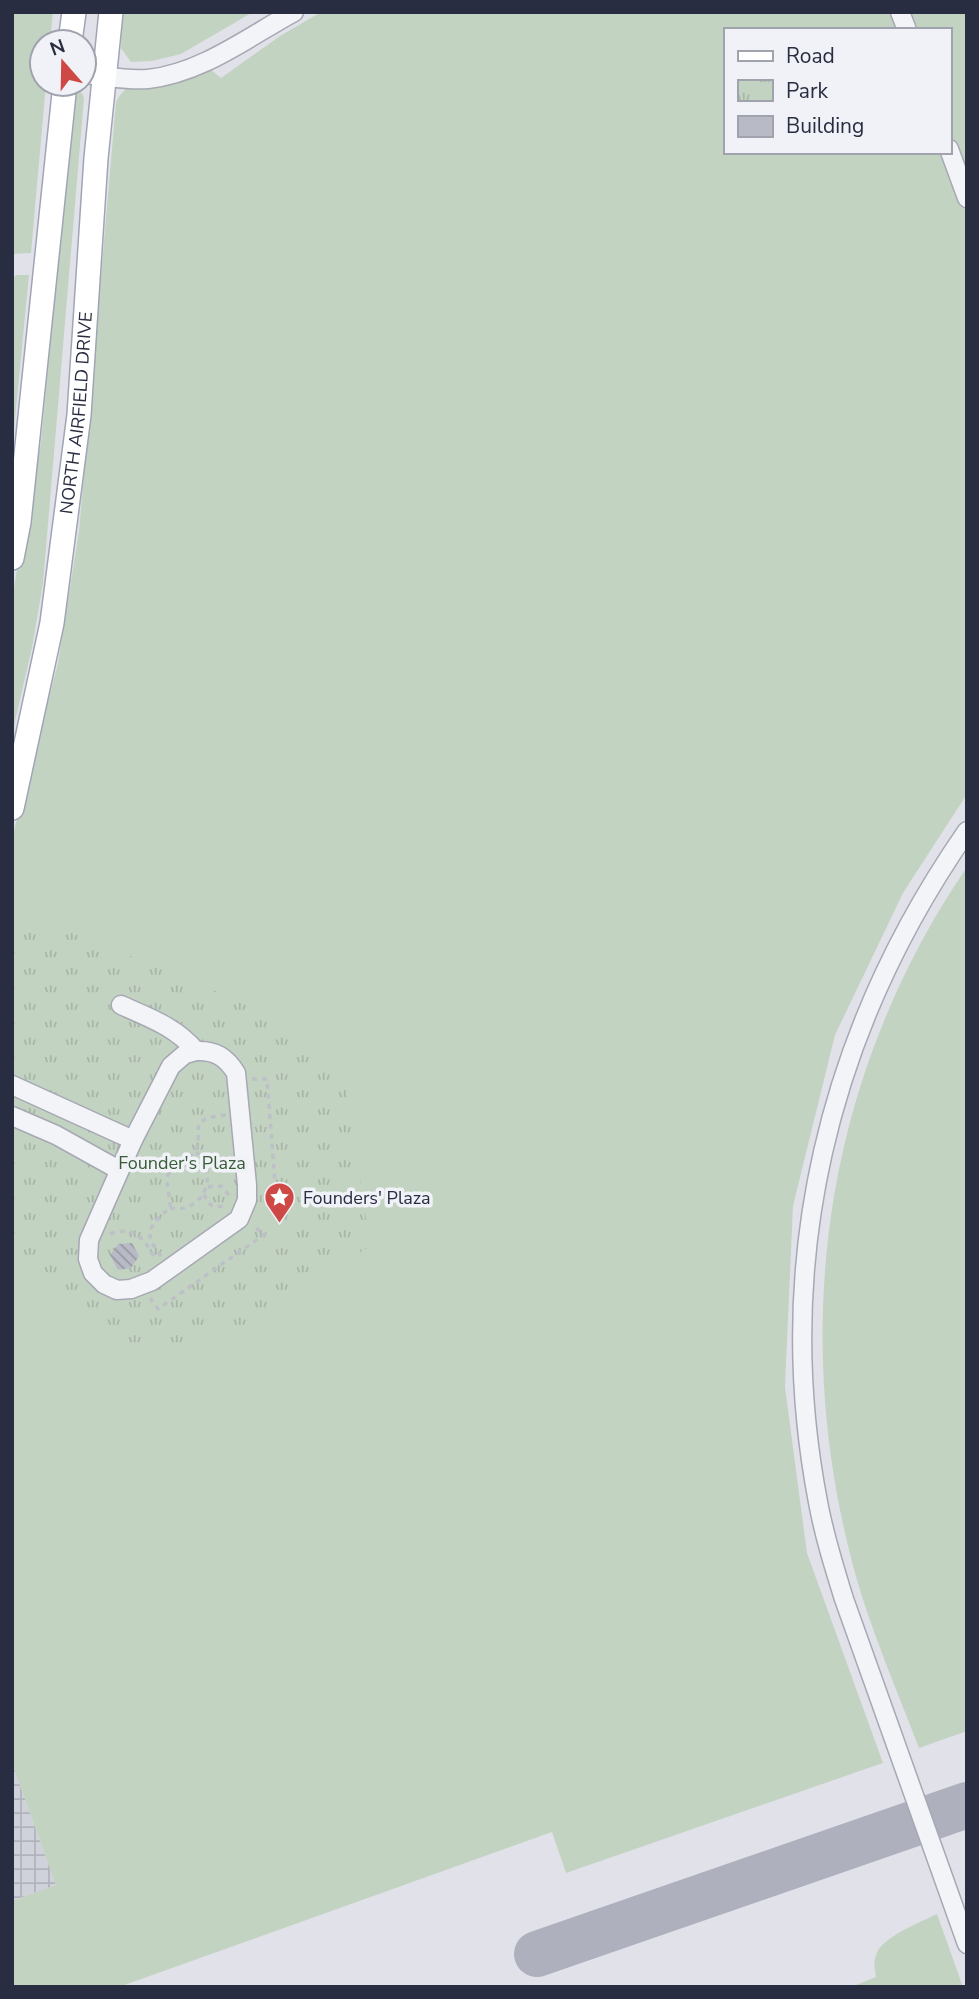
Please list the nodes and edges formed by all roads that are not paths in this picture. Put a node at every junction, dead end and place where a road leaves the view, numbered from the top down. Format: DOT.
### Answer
graph roads {
  1 [pos="111,12"];
  2 [pos="295,12"];
  3 [pos="98,60"];
  4 [pos="98,75"];
  5 [pos="64,98"];
  6 [pos="93,98"];
  7 [pos="951,154"];
  8 [pos="967,198"];
  9 [pos="12,558"];
  10 [pos="12,808"];
  11 [pos="967,831"];
  12 [pos="121,1005"];
  13 [pos="196,1051"];
  14 [pos="12,1085"];
  15 [pos="69,1110"];
  16 [pos="12,1116"];
  17 [pos="55,1135"];
  18 [pos="133,1140"];
  19 [pos="119,1170"];
  20 [pos="967,1944"];
  1 -- 3 [label="main road, NORTH AIRFIELD DRIVE"];
  2 -- 4 [label="lane"];
  5 -- 9 [label="main road"];
  6 -- 10 [label="main road, NORTH AIRFIELD DRIVE"];
  7 -- 8 [label="lane"];
  11 -- 20 [label="lane"];
  12 -- 13 [label="lane"];
  13 -- 18 [label="lane"];
  13 -- 19 [label="lane"];
  14 -- 15 [label="lane"];
  15 -- 17 [label="lane"];
  15 -- 18 [label="lane"];
  16 -- 17 [label="lane"];
  17 -- 19 [label="lane"];
  18 -- 19 [label="lane"];
}
